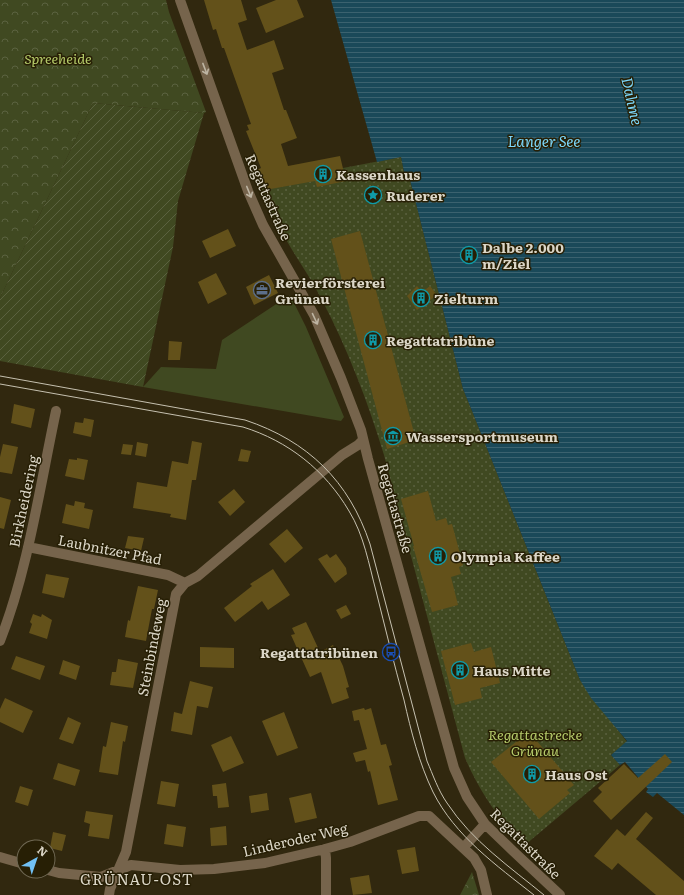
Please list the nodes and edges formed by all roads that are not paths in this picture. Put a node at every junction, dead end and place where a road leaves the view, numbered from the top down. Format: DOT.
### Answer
graph roads {
  1 [pos="180,0"];
  2 [pos="56,411"];
  3 [pos="363,440"];
  4 [pos="28,547"];
  5 [pos="185,583"];
  6 [pos="0,641"];
  7 [pos="485,824"];
  8 [pos="464,847"];
  9 [pos="325,849"];
  10 [pos="0,857"];
  11 [pos="16,862"];
  12 [pos="118,870"];
  13 [pos="56,872"];
  14 [pos="109,895"];
  15 [pos="326,895"];
  16 [pos="487,895"];
  17 [pos="560,895"];
  1 -- 3 [label="street, Regattastraße, one-way"];
  2 -- 4 [label="street, Birkheidering"];
  3 -- 5 [label="street, Steinbindeweg"];
  3 -- 7 [label="street, Regattastraße"];
  4 -- 5 [label="street, Laubnitzer Pfad"];
  4 -- 6 [label="street, Birkheidering"];
  5 -- 12 [label="street, Steinbindeweg"];
  7 -- 8 [label="street"];
  7 -- 17 [label="street, Regattastraße"];
  8 -- 9 [label="street, Linderoder Weg"];
  8 -- 16 [label="street, Linderoder Weg"];
  9 -- 12 [label="street, Linderoder Weg"];
  9 -- 15 [label="street"];
  10 -- 11 [label="street"];
  12 -- 13 [label="street, Linderoder Weg"];
  12 -- 14 [label="street, Steinbindeweg"];
}
